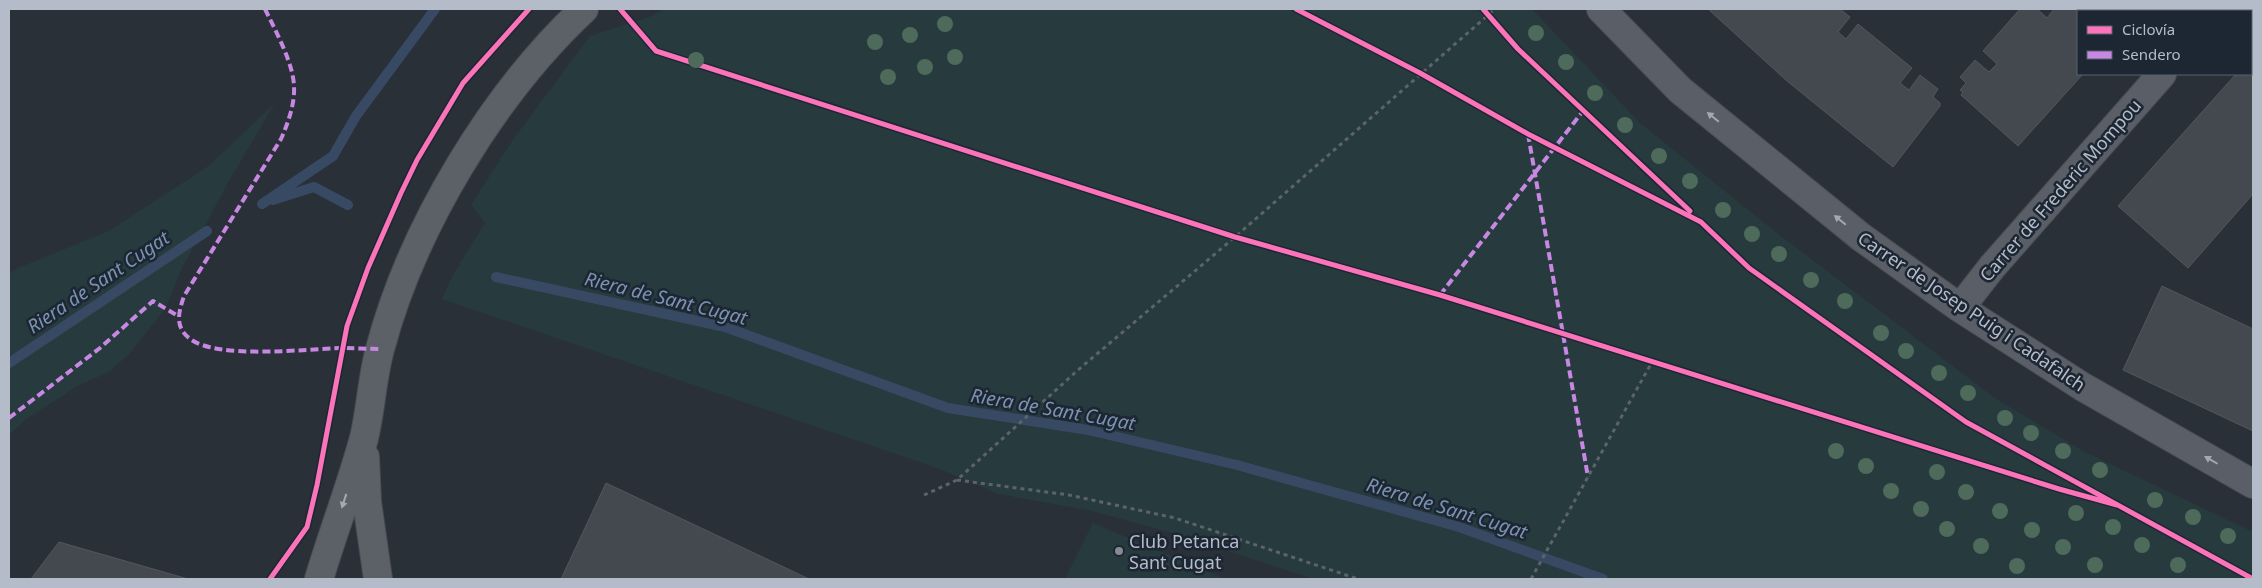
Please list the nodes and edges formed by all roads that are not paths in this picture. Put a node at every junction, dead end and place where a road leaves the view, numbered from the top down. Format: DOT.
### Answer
graph roads {
  1 [pos="584,9"];
  2 [pos="1601,9"];
  3 [pos="2161,75"];
  4 [pos="1960,308"];
  5 [pos="364,438"];
  6 [pos="2253,484"];
  7 [pos="319,579"];
  8 [pos="378,579"];
  1 -- 5 [label="main road"];
  4 -- 2 [label="street, Carrer de Josep Puig i Cadafalch, one-way"];
  3 -- 4 [label="street, Carrer de Frederic Mompou"];
  6 -- 4 [label="street, Carrer de Josep Puig i Cadafalch, one-way"];
  5 -- 7 [label="main road, one-way"];
  5 -- 8 [label="main road"];
}
